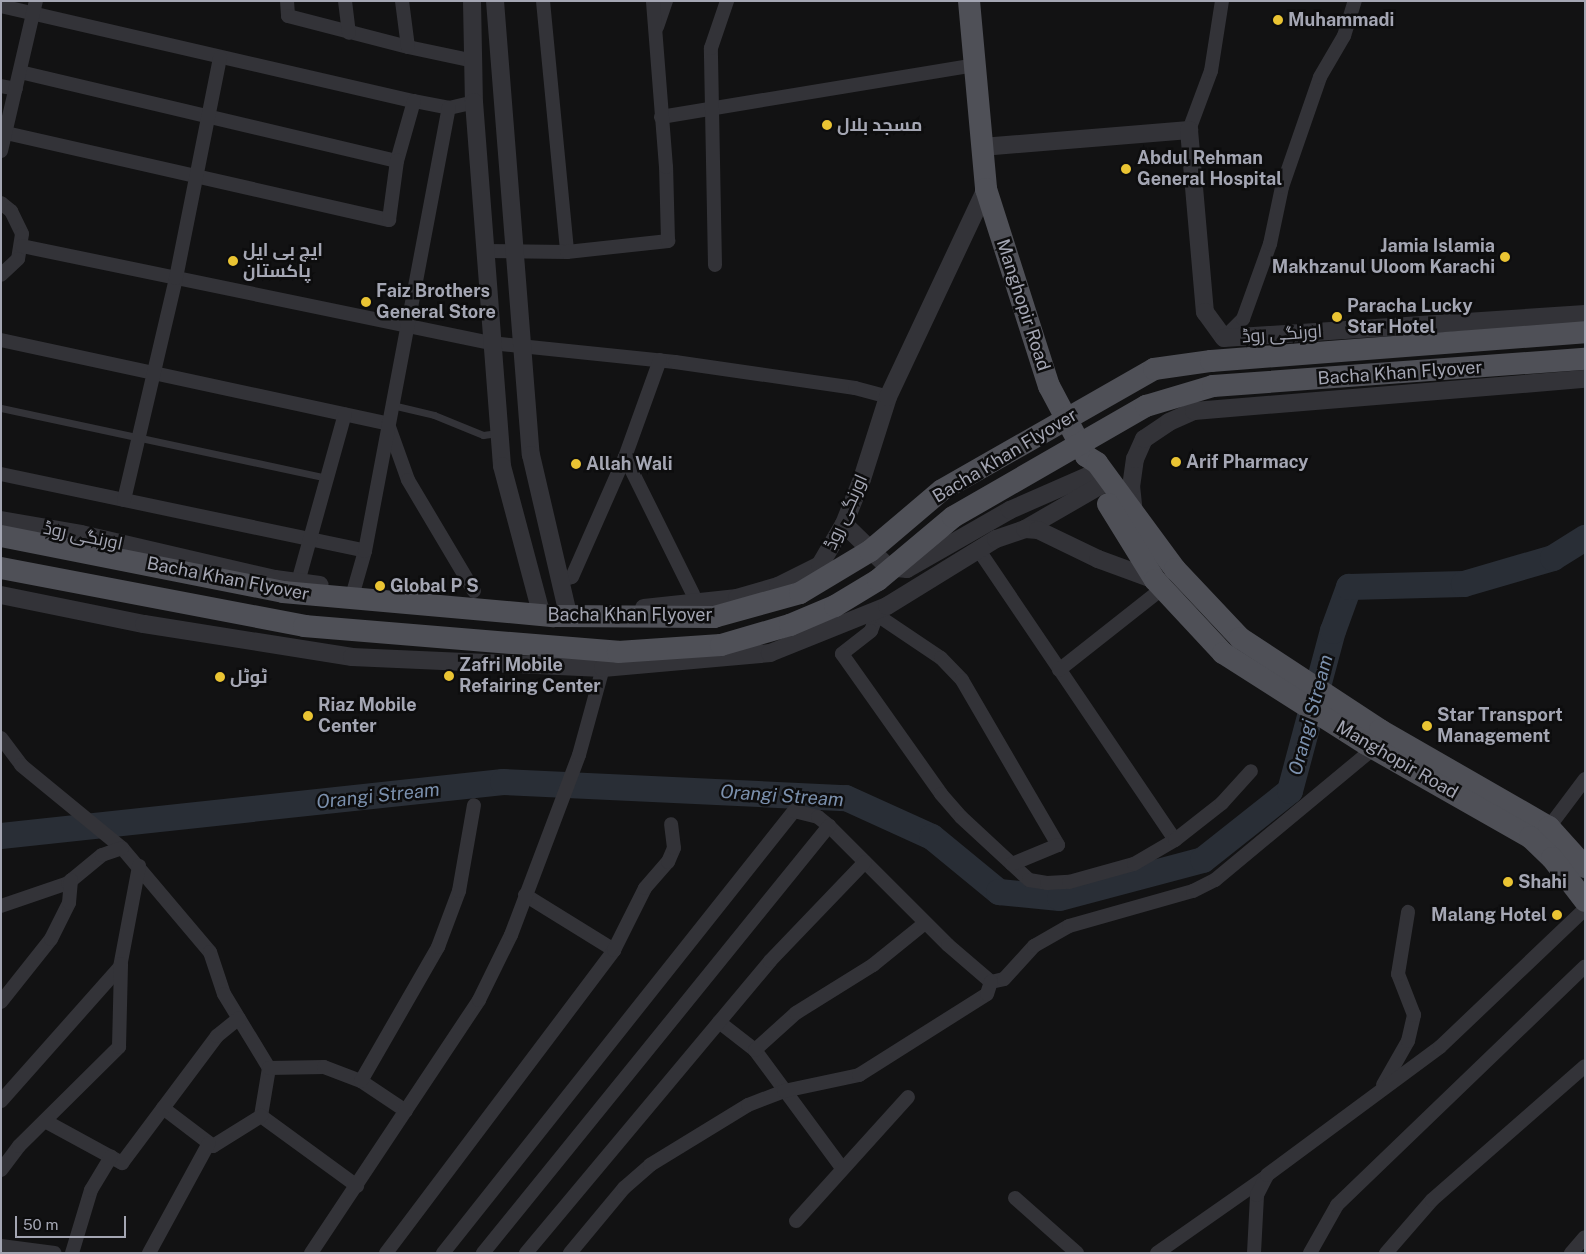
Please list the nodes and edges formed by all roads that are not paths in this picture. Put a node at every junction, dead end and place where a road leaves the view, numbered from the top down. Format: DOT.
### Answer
graph roads {
  1 [pos="287,1"];
  2 [pos="345,1"];
  3 [pos="402,1"];
  4 [pos="472,1"];
  5 [pos="495,1"];
  6 [pos="543,1"];
  7 [pos="652,1"];
  8 [pos="666,1"];
  9 [pos="727,1"];
  10 [pos="970,1"];
  11 [pos="1222,1"];
  12 [pos="1355,1"];
  13 [pos="1,6"];
  14 [pos="35,7"];
  15 [pos="349,33"];
  16 [pos="654,35"];
  17 [pos="408,48"];
  18 [pos="220,57"];
  19 [pos="474,61"];
  20 [pos="975,65"];
  21 [pos="20,72"];
  22 [pos="1,86"];
  23 [pos="16,89"];
  24 [pos="414,102"];
  25 [pos="474,102"];
  26 [pos="449,108"];
  27 [pos="712,109"];
  28 [pos="208,116"];
  29 [pos="661,118"];
  30 [pos="1188,130"];
  31 [pos="6,133"];
  32 [pos="982,147"];
  33 [pos="1,151"];
  34 [pos="397,161"];
  35 [pos="198,176"];
  36 [pos="986,189"];
  37 [pos="1,203"];
  38 [pos="22,246"];
  39 [pos="484,251"];
  40 [pos="516,252"];
  41 [pos="567,252"];
  42 [pos="715,265"];
  43 [pos="1,275"];
  44 [pos="176,278"];
  45 [pos="1585,314"];
  46 [pos="406,326"];
  47 [pos="1585,332"];
  48 [pos="1224,338"];
  49 [pos="1,340"];
  50 [pos="491,343"];
  51 [pos="522,346"];
  52 [pos="1585,359"];
  53 [pos="660,360"];
  54 [pos="154,373"];
  55 [pos="1585,379"];
  56 [pos="888,397"];
  57 [pos="392,405"];
  58 [pos="1,408"];
  59 [pos="345,414"];
  60 [pos="388,424"];
  61 [pos="498,433"];
  62 [pos="139,437"];
  63 [pos="625,457"];
  64 [pos="1,474"];
  65 [pos="1096,474"];
  66 [pos="327,478"];
  67 [pos="124,500"];
  68 [pos="1134,518"];
  69 [pos="1,520"];
  70 [pos="844,524"];
  71 [pos="1025,529"];
  72 [pos="1,536"];
  73 [pos="310,539"];
  74 [pos="978,550"];
  75 [pos="365,551"];
  76 [pos="1,568"];
  77 [pos="562,580"];
  78 [pos="298,582"];
  79 [pos="1159,584"];
  80 [pos="354,589"];
  81 [pos="474,591"];
  82 [pos="693,594"];
  83 [pos="1,595"];
  84 [pos="540,609"];
  85 [pos="567,610"];
  86 [pos="878,612"];
  87 [pos="604,668"];
  88 [pos="1059,670"];
  89 [pos="2,740"];
  90 [pos="1374,741"];
  91 [pos="1251,771"];
  92 [pos="1585,779"];
  93 [pos="474,805"];
  94 [pos="672,824"];
  95 [pos="829,826"];
  96 [pos="1549,827"];
  97 [pos="1175,840"];
  98 [pos="122,848"];
  99 [pos="865,862"];
  100 [pos="1012,864"];
  101 [pos="139,866"];
  102 [pos="1585,867"];
  103 [pos="71,880"];
  104 [pos="525,894"];
  105 [pos="1585,901"];
  106 [pos="1,906"];
  107 [pos="1585,909"];
  108 [pos="1408,912"];
  109 [pos="925,923"];
  110 [pos="614,950"];
  111 [pos="121,963"];
  112 [pos="1585,966"];
  113 [pos="992,982"];
  114 [pos="1,1002"];
  115 [pos="239,1018"];
  116 [pos="719,1022"];
  117 [pos="755,1050"];
  118 [pos="1585,1066"];
  119 [pos="269,1068"];
  120 [pos="361,1081"];
  121 [pos="1381,1090"];
  122 [pos="784,1091"];
  123 [pos="908,1097"];
  124 [pos="1,1101"];
  125 [pos="163,1108"];
  126 [pos="406,1111"];
  127 [pos="261,1116"];
  128 [pos="45,1121"];
  129 [pos="209,1143"];
  130 [pos="110,1157"];
  131 [pos="842,1168"];
  132 [pos="1,1170"];
  133 [pos="1267,1175"];
  134 [pos="357,1186"];
  135 [pos="1015,1198"];
  136 [pos="796,1221"];
  137 [pos="1585,1237"];
  138 [pos="1,1246"];
  139 [pos="55,1253"];
  140 [pos="72,1253"];
  141 [pos="149,1253"];
  142 [pos="311,1253"];
  143 [pos="386,1253"];
  144 [pos="443,1253"];
  145 [pos="483,1253"];
  146 [pos="526,1253"];
  147 [pos="570,1253"];
  148 [pos="1077,1253"];
  149 [pos="1156,1253"];
  150 [pos="1254,1253"];
  151 [pos="1310,1253"];
  152 [pos="1386,1253"];
  153 [pos="1571,1253"];
  1 -- 15 [label="street"];
  2 -- 15 [label="street"];
  3 -- 17 [label="street"];
  4 -- 19 [label="street"];
  5 -- 40 [label="street"];
  6 -- 41 [label="street"];
  7 -- 16 [label="street"];
  8 -- 16 [label="street"];
  9 -- 27 [label="street"];
  10 -- 20 [label="main road, Manghopir Road"];
  11 -- 30 [label="street"];
  12 -- 48 [label="street"];
  13 -- 14 [label="street"];
  14 -- 18 [label="street"];
  14 -- 21 [label="street"];
  15 -- 17 [label="street"];
  16 -- 29 [label="street"];
  17 -- 19 [label="street"];
  18 -- 24 [label="street"];
  18 -- 28 [label="street"];
  19 -- 25 [label="street"];
  20 -- 27 [label="street"];
  20 -- 32 [label="main road, Manghopir Road"];
  21 -- 23 [label="street"];
  21 -- 28 [label="street"];
  22 -- 23 [label="street"];
  23 -- 31 [label="street"];
  24 -- 26 [label="street"];
  24 -- 34 [label="street"];
  25 -- 26 [label="street"];
  25 -- 39 [label="street"];
  26 -- 46 [label="street"];
  27 -- 29 [label="street"];
  27 -- 42 [label="street"];
  28 -- 34 [label="street"];
  28 -- 35 [label="street"];
  29 -- 41 [label="street"];
  30 -- 32 [label="street"];
  30 -- 48 [label="street, اورنگی روڈ"];
  31 -- 33 [label="street"];
  31 -- 35 [label="street"];
  32 -- 36 [label="main road, Manghopir Road"];
  34 -- 35 [label="street"];
  35 -- 44 [label="street"];
  36 -- 56 [label="street, اورنگی روڈ"];
  36 -- 65 [label="main road, Manghopir Road"];
  37 -- 38 [label="street"];
  38 -- 43 [label="street"];
  38 -- 44 [label="street"];
  39 -- 40 [label="street"];
  39 -- 50 [label="street"];
  40 -- 41 [label="street"];
  40 -- 51 [label="street"];
  44 -- 46 [label="street"];
  44 -- 54 [label="street"];
  45 -- 48 [label="street, اورنگی روڈ"];
  46 -- 50 [label="street"];
  46 -- 57 [label="street"];
  47 -- 72 [label="main road, Bacha Khan Flyover, bridge"];
  49 -- 54 [label="street"];
  50 -- 51 [label="street"];
  50 -- 61 [label="street"];
  51 -- 53 [label="street"];
  51 -- 77 [label="street"];
  52 -- 76 [label="main road, Bacha Khan Flyover, bridge"];
  53 -- 56 [label="street"];
  53 -- 63 [label="street"];
  54 -- 59 [label="street"];
  54 -- 62 [label="street"];
  55 -- 68 [label="street"];
  56 -- 70 [label="street, اورنگی روڈ"];
  57 -- 60 [label="street"];
  57 -- 61 [label="lane"];
  58 -- 62 [label="lane"];
  59 -- 60 [label="street"];
  59 -- 66 [label="street"];
  60 -- 75 [label="street"];
  60 -- 81 [label="street"];
  61 -- 84 [label="street"];
  62 -- 66 [label="lane"];
  62 -- 67 [label="street"];
  63 -- 77 [label="street"];
  63 -- 82 [label="street"];
  64 -- 67 [label="street"];
  65 -- 68 [label="main road, Manghopir Road"];
  65 -- 70 [label="street"];
  65 -- 71 [label="street"];
  65 -- 79 [label="main road, Manghopir Road"];
  66 -- 73 [label="street"];
  67 -- 73 [label="street"];
  68 -- 90 [label="main road, Manghopir Road"];
  69 -- 78 [label="street, اورنگی روڈ"];
  70 -- 85 [label="street, اورنگی روڈ"];
  71 -- 74 [label="street"];
  71 -- 79 [label="street"];
  73 -- 75 [label="street"];
  73 -- 78 [label="street"];
  74 -- 86 [label="street"];
  74 -- 88 [label="street"];
  75 -- 80 [label="street"];
  77 -- 85 [label="street"];
  78 -- 80 [label="street, اورنگی روڈ"];
  79 -- 88 [label="street"];
  79 -- 90 [label="main road, Manghopir Road"];
  80 -- 84 [label="street, اورنگی روڈ"];
  83 -- 87 [label="street"];
  84 -- 85 [label="street, اورنگی روڈ"];
  86 -- 87 [label="street"];
  86 -- 100 [label="street"];
  86 -- 100 [label="street"];
  87 -- 104 [label="street"];
  88 -- 97 [label="street"];
  89 -- 98 [label="street"];
  90 -- 96 [label="main road, Manghopir Road"];
  90 -- 105 [label="main road, Manghopir Road"];
  90 -- 113 [label="street"];
  91 -- 97 [label="street"];
  92 -- 96 [label="street"];
  93 -- 120 [label="street"];
  94 -- 110 [label="street"];
  95 -- 99 [label="street"];
  95 -- 144 [label="street"];
  95 -- 145 [label="street"];
  96 -- 102 [label="main road, Manghopir Road"];
  97 -- 100 [label="street"];
  98 -- 101 [label="street"];
  98 -- 103 [label="street"];
  99 -- 109 [label="street"];
  99 -- 116 [label="street"];
  101 -- 111 [label="street"];
  101 -- 115 [label="street"];
  103 -- 106 [label="street"];
  103 -- 114 [label="street"];
  104 -- 110 [label="street"];
  104 -- 126 [label="street"];
  107 -- 121 [label="street"];
  108 -- 121 [label="street"];
  109 -- 113 [label="street"];
  109 -- 117 [label="street"];
  110 -- 143 [label="street"];
  111 -- 124 [label="street"];
  111 -- 128 [label="street"];
  112 -- 151 [label="street"];
  113 -- 122 [label="street"];
  115 -- 119 [label="street"];
  115 -- 125 [label="street"];
  116 -- 117 [label="street"];
  116 -- 146 [label="street"];
  117 -- 122 [label="street"];
  118 -- 152 [label="street"];
  119 -- 120 [label="street"];
  119 -- 127 [label="street"];
  120 -- 126 [label="street"];
  121 -- 133 [label="street"];
  122 -- 131 [label="street"];
  122 -- 147 [label="street"];
  123 -- 131 [label="street"];
  125 -- 129 [label="street"];
  125 -- 130 [label="street"];
  126 -- 134 [label="street"];
  127 -- 129 [label="street"];
  127 -- 134 [label="street"];
  128 -- 130 [label="street"];
  128 -- 132 [label="street"];
  129 -- 141 [label="street"];
  130 -- 140 [label="street"];
  131 -- 136 [label="street"];
  133 -- 149 [label="street"];
  133 -- 150 [label="street"];
  134 -- 142 [label="street"];
  135 -- 148 [label="street"];
  137 -- 153 [label="street"];
  138 -- 139 [label="street"];
}
